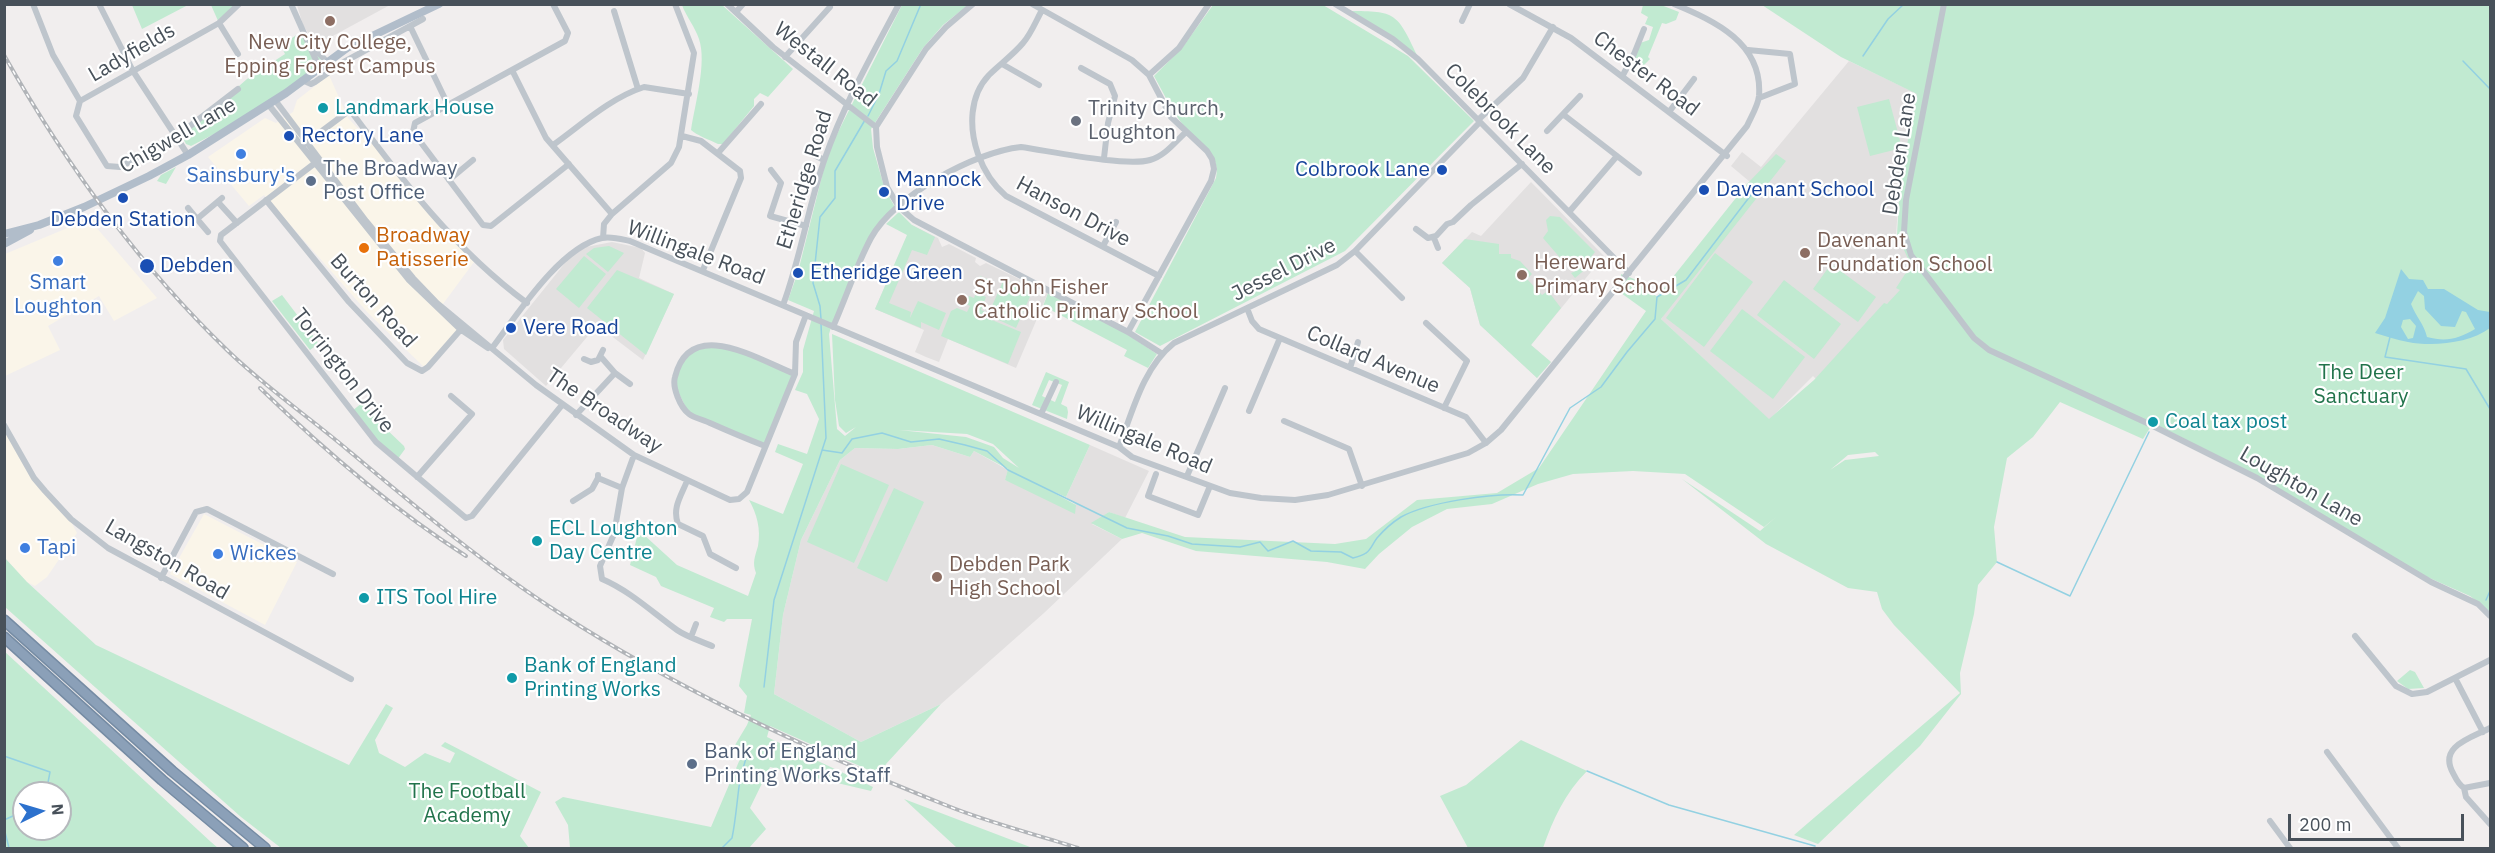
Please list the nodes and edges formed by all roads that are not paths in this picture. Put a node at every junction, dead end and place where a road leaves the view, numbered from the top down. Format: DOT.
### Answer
graph roads {
  1 [pos="33,4"];
  2 [pos="99,4"];
  3 [pos="239,4"];
  4 [pos="291,4"];
  5 [pos="439,4"];
  6 [pos="553,4"];
  7 [pos="675,4"];
  8 [pos="727,4"];
  9 [pos="742,4"];
  10 [pos="899,4"];
  11 [pos="973,4"];
  12 [pos="1032,4"];
  13 [pos="1209,4"];
  14 [pos="1335,4"];
  15 [pos="1470,4"];
  16 [pos="1509,4"];
  17 [pos="1674,4"];
  18 [pos="1944,4"];
  19 [pos="830,7"];
  20 [pos="1042,10"];
  21 [pos="614,11"];
  22 [pos="736,12"];
  23 [pos="423,19"];
  24 [pos="1462,21"];
  25 [pos="219,23"];
  26 [pos="410,26"];
  27 [pos="1553,27"];
  28 [pos="1644,28"];
  29 [pos="304,36"];
  30 [pos="1748,50"];
  31 [pos="238,54"];
  32 [pos="785,57"];
  33 [pos="327,62"];
  34 [pos="1002,64"];
  35 [pos="319,68"];
  36 [pos="1081,68"];
  37 [pos="512,70"];
  38 [pos="133,71"];
  39 [pos="1149,75"];
  40 [pos="1623,75"];
  41 [pos="1694,79"];
  42 [pos="301,80"];
  43 [pos="1039,85"];
  44 [pos="238,89"];
  45 [pos="638,89"];
  46 [pos="689,93"];
  47 [pos="1580,96"];
  48 [pos="1759,98"];
  49 [pos="80,101"];
  50 [pos="271,102"];
  51 [pos="761,104"];
  52 [pos="846,104"];
  53 [pos="448,105"];
  54 [pos="1669,112"];
  55 [pos="1564,115"];
  56 [pos="1479,121"];
  57 [pos="876,127"];
  58 [pos="1546,130"];
  59 [pos="1186,132"];
  60 [pos="177,136"];
  61 [pos="682,136"];
  62 [pos="306,143"];
  63 [pos="553,145"];
  64 [pos="806,151"];
  65 [pos="718,153"];
  66 [pos="188,155"];
  67 [pos="1617,156"];
  68 [pos="1725,156"];
  69 [pos="980,158"];
  70 [pos="1104,158"];
  71 [pos="473,160"];
  72 [pos="824,160"];
  73 [pos="317,162"];
  74 [pos="569,164"];
  75 [pos="1522,164"];
  76 [pos="771,170"];
  77 [pos="1639,173"];
  78 [pos="449,180"];
  79 [pos="266,200"];
  80 [pos="899,207"];
  81 [pos="188,208"];
  82 [pos="1569,212"];
  83 [pos="612,214"];
  84 [pos="197,219"];
  85 [pos="1116,222"];
  86 [pos="237,223"];
  87 [pos="39,225"];
  88 [pos="806,226"];
  89 [pos="1416,229"];
  90 [pos="208,232"];
  91 [pos="4,234"];
  92 [pos="603,238"];
  93 [pos="1434,238"];
  94 [pos="4,244"];
  95 [pos="1102,246"];
  96 [pos="1438,248"];
  97 [pos="1355,251"];
  98 [pos="703,270"];
  99 [pos="1629,273"];
  100 [pos="1160,276"];
  101 [pos="1402,298"];
  102 [pos="526,303"];
  103 [pos="783,305"];
  104 [pos="1247,308"];
  105 [pos="806,315"];
  106 [pos="1426,323"];
  107 [pos="826,324"];
  108 [pos="462,327"];
  109 [pos="1128,332"];
  110 [pos="1280,338"];
  111 [pos="1358,342"];
  112 [pos="492,348"];
  113 [pos="1161,353"];
  114 [pos="584,359"];
  115 [pos="1350,368"];
  116 [pos="615,373"];
  117 [pos="795,374"];
  118 [pos="1056,382"];
  119 [pos="630,384"];
  120 [pos="1225,388"];
  121 [pos="452,396"];
  122 [pos="2089,397"];
  123 [pos="562,405"];
  124 [pos="1444,408"];
  125 [pos="1249,411"];
  126 [pos="1041,414"];
  127 [pos="576,415"];
  128 [pos="1284,421"];
  129 [pos="4,425"];
  130 [pos="1486,443"];
  131 [pos="765,446"];
  132 [pos="1119,447"];
  133 [pos="634,455"];
  134 [pos="1156,474"];
  135 [pos="1187,476"];
  136 [pos="417,477"];
  137 [pos="687,482"];
  138 [pos="1210,486"];
  139 [pos="1362,486"];
  140 [pos="622,488"];
  141 [pos="573,501"];
  142 [pos="736,568"];
  143 [pos="333,574"];
  144 [pos="161,578"];
  145 [pos="2490,616"];
  146 [pos="4,620"];
  147 [pos="696,624"];
  148 [pos="2355,636"];
  149 [pos="4,637"];
  150 [pos="692,637"];
  151 [pos="712,646"];
  152 [pos="2490,660"];
  153 [pos="2455,678"];
  154 [pos="351,679"];
  155 [pos="2490,728"];
  156 [pos="2483,732"];
  157 [pos="2327,752"];
  158 [pos="2490,783"];
  159 [pos="2464,788"];
  160 [pos="2270,821"];
  161 [pos="2490,824"];
  162 [pos="243,849"];
  163 [pos="265,849"];
  164 [pos="2290,849"];
  165 [pos="2398,849"];
  1 -- 49 [label="street"];
  2 -- 38 [label="street"];
  3 -- 25 [label="street, Ladyfields"];
  4 -- 29 [label="street"];
  5 -- 33 [label="main road"];
  6 -- 37 [label="street"];
  7 -- 46 [label="street"];
  8 -- 22 [label="street, Westall Road"];
  9 -- 22 [label="street"];
  10 -- 52 [label="street, Etheridge Road"];
  11 -- 57 [label="street"];
  12 -- 20 [label="street"];
  13 -- 39 [label="street"];
  14 -- 56 [label="street, Colebrook Lane"];
  15 -- 24 [label="street"];
  16 -- 27 [label="street, Chester Road"];
  17 -- 30 [label="street"];
  18 -- 122 [label="street, Debden Lane"];
  19 -- 32 [label="street"];
  20 -- 34 [label="street, Hanson Drive"];
  20 -- 39 [label="street"];
  21 -- 45 [label="street"];
  22 -- 32 [label="street, Westall Road"];
  23 -- 26 [label="street"];
  25 -- 31 [label="street"];
  25 -- 38 [label="street, Ladyfields"];
  26 -- 42 [label="street"];
  26 -- 53 [label="street"];
  27 -- 40 [label="street, Chester Road"];
  27 -- 56 [label="street, Jessel Drive"];
  28 -- 40 [label="street"];
  29 -- 33 [label="street"];
  29 -- 35 [label="street"];
  30 -- 48 [label="street"];
  30 -- 48 [label="street"];
  32 -- 52 [label="street, Westall Road"];
  33 -- 35 [label="main road, Chigwell Lane"];
  34 -- 43 [label="street"];
  34 -- 69 [label="street, Hanson Drive"];
  35 -- 42 [label="main road, Chigwell Lane"];
  36 -- 70 [label="street"];
  37 -- 53 [label="street"];
  37 -- 63 [label="street"];
  38 -- 49 [label="street, Ladyfields"];
  38 -- 60 [label="street"];
  39 -- 59 [label="street"];
  40 -- 54 [label="street, Chester Road"];
  41 -- 54 [label="street"];
  42 -- 50 [label="main road, Chigwell Lane"];
  44 -- 60 [label="street, Ladyfields"];
  45 -- 46 [label="street"];
  45 -- 63 [label="street"];
  46 -- 61 [label="street"];
  47 -- 55 [label="street"];
  48 -- 68 [label="street, Willingale Road"];
  49 -- 60 [label="street, Ladyfields"];
  50 -- 62 [label="street, The Broadway"];
  50 -- 66 [label="main road, Chigwell Lane"];
  50 -- 73 [label="street, The Broadway"];
  51 -- 65 [label="street"];
  52 -- 57 [label="street, Westall Road"];
  52 -- 72 [label="street, Etheridge Road"];
  53 -- 78 [label="street"];
  54 -- 68 [label="street, Chester Road"];
  55 -- 58 [label="street"];
  55 -- 67 [label="street"];
  56 -- 75 [label="street, Colebrook Lane"];
  56 -- 97 [label="street, Jessel Drive"];
  57 -- 80 [label="street"];
  59 -- 70 [label="street"];
  59 -- 100 [label="street"];
  60 -- 66 [label="street"];
  61 -- 65 [label="street"];
  61 -- 83 [label="street"];
  62 -- 73 [label="street, The Broadway"];
  62 -- 102 [label="street"];
  63 -- 74 [label="street"];
  64 -- 72 [label="street"];
  65 -- 98 [label="street"];
  66 -- 87 [label="main road, Chigwell Lane"];
  67 -- 77 [label="street"];
  67 -- 82 [label="street"];
  68 -- 99 [label="street, Willingale Road"];
  69 -- 70 [label="street"];
  69 -- 80 [label="street"];
  69 -- 95 [label="street, Hanson Drive"];
  71 -- 78 [label="street"];
  72 -- 88 [label="street, Etheridge Road"];
  73 -- 79 [label="street, Torrington Drive"];
  73 -- 108 [label="street, The Broadway"];
  74 -- 78 [label="street"];
  74 -- 83 [label="street"];
  75 -- 82 [label="street, Colebrook Lane"];
  75 -- 93 [label="street"];
  76 -- 88 [label="street"];
  79 -- 86 [label="street, Torrington Drive"];
  79 -- 108 [label="street, Burton Road"];
  80 -- 107 [label="street"];
  80 -- 109 [label="street"];
  81 -- 84 [label="street"];
  82 -- 99 [label="street, Colebrook Lane"];
  83 -- 92 [label="street"];
  84 -- 86 [label="street"];
  84 -- 90 [label="street"];
  85 -- 95 [label="street"];
  86 -- 136 [label="street, Torrington Drive"];
  87 -- 91 [label="main road, Chigwell Lane"];
  87 -- 94 [label="main road, Chigwell Lane"];
  88 -- 103 [label="street, Etheridge Road"];
  89 -- 93 [label="street"];
  92 -- 98 [label="street, Willingale Road"];
  92 -- 102 [label="street, Willingale Road"];
  93 -- 96 [label="street"];
  95 -- 100 [label="street, Hanson Drive"];
  97 -- 101 [label="street"];
  97 -- 104 [label="street, Jessel Drive"];
  98 -- 103 [label="street, Willingale Road"];
  99 -- 130 [label="street, Willingale Road"];
  100 -- 109 [label="street"];
  102 -- 112 [label="street, Willingale Road"];
  103 -- 105 [label="street, Willingale Road"];
  104 -- 110 [label="street, Collard Avenue"];
  104 -- 113 [label="street, Jessel Drive"];
  105 -- 107 [label="street, Willingale Road"];
  105 -- 117 [label="street"];
  106 -- 124 [label="street"];
  107 -- 126 [label="street, Willingale Road"];
  108 -- 112 [label="street, The Broadway"];
  109 -- 113 [label="street"];
  110 -- 115 [label="street, Collard Avenue"];
  110 -- 125 [label="street"];
  111 -- 115 [label="street"];
  112 -- 123 [label="street, The Broadway"];
  113 -- 132 [label="street, Jessel Drive"];
  114 -- 116 [label="street"];
  115 -- 124 [label="street, Collard Avenue"];
  116 -- 119 [label="street"];
  116 -- 127 [label="street"];
  117 -- 131 [label="street"];
  117 -- 131 [label="street"];
  118 -- 126 [label="street"];
  120 -- 135 [label="street"];
  121 -- 136 [label="street"];
  122 -- 145 [label="street, Loughton Lane"];
  123 -- 127 [label="street, The Broadway"];
  123 -- 136 [label="street, Torrington Drive"];
  124 -- 130 [label="street, Collard Avenue"];
  126 -- 132 [label="street, Willingale Road"];
  127 -- 133 [label="street, The Broadway"];
  128 -- 139 [label="street"];
  129 -- 144 [label="street, Langston Road"];
  130 -- 139 [label="street, Willingale Road"];
  131 -- 137 [label="street, The Broadway"];
  132 -- 135 [label="street, Willingale Road"];
  133 -- 137 [label="street, The Broadway"];
  133 -- 140 [label="street"];
  134 -- 138 [label="street"];
  135 -- 138 [label="street, Willingale Road"];
  137 -- 142 [label="street"];
  138 -- 139 [label="street, Willingale Road"];
  140 -- 141 [label="street"];
  140 -- 150 [label="street"];
  143 -- 144 [label="street"];
  144 -- 154 [label="street, Langston Road"];
  146 -- 163 [label="highway"];
  147 -- 150 [label="street"];
  148 -- 153 [label="street"];
  149 -- 162 [label="highway"];
  150 -- 151 [label="street"];
  152 -- 153 [label="street"];
  153 -- 156 [label="street"];
  155 -- 156 [label="street"];
  156 -- 159 [label="street"];
  157 -- 165 [label="street"];
  158 -- 159 [label="street"];
  159 -- 161 [label="street"];
  160 -- 164 [label="street"];
}
